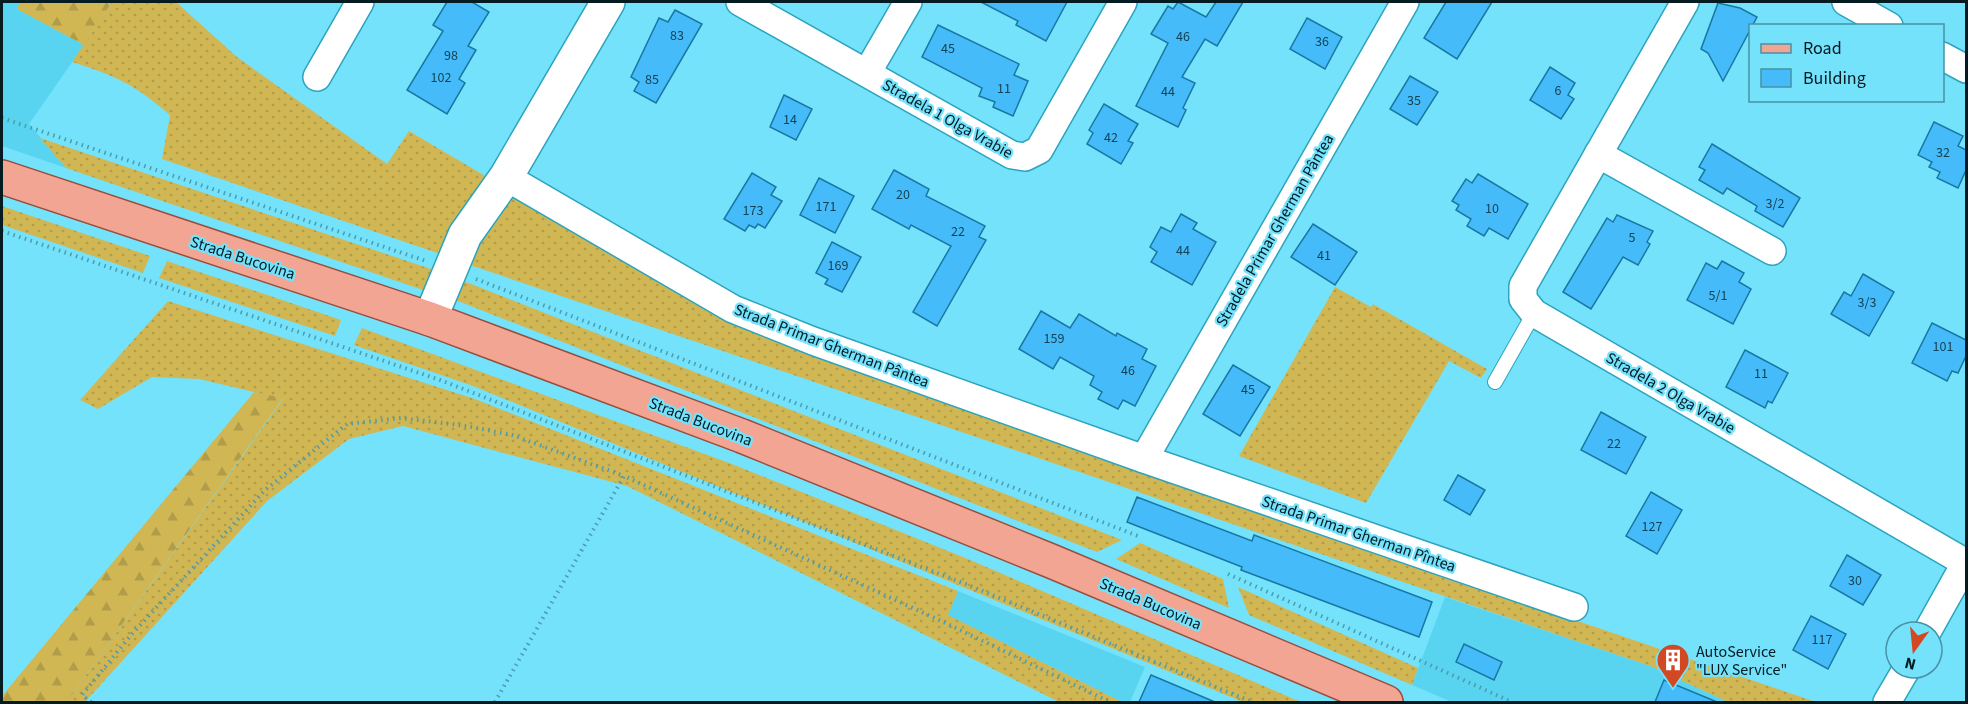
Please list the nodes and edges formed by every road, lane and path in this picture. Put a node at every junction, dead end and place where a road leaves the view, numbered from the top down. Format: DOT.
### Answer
graph roads {
  1 [pos="360,2"];
  2 [pos="608,2"];
  3 [pos="740,2"];
  4 [pos="908,2"];
  5 [pos="1123,2"];
  6 [pos="1405,2"];
  7 [pos="1685,2"];
  8 [pos="1846,2"];
  9 [pos="1885,24"];
  10 [pos="1944,57"];
  11 [pos="1966,69"];
  12 [pos="867,73"];
  13 [pos="317,77"];
  14 [pos="2,118"];
  15 [pos="1598,154"];
  16 [pos="2,177"];
  17 [pos="506,177"];
  18 [pos="2,231"];
  19 [pos="1773,251"];
  20 [pos="451,270"];
  21 [pos="1534,313"];
  22 [pos="430,320"];
  23 [pos="1495,382"];
  24 [pos="1144,459"];
  25 [pos="624,476"];
  26 [pos="1138,536"];
  27 [pos="1966,563"];
  28 [pos="1228,574"];
  29 [pos="1574,607"];
  30 [pos="1934,620"];
  31 [pos="1900,680"];
  32 [pos="91,702"];
  33 [pos="495,702"];
  34 [pos="1110,702"];
  35 [pos="1252,702"];
  36 [pos="1386,702"];
  37 [pos="1512,702"];
  38 [pos="1887,702"];
  1 -- 13 [label="street"];
  2 -- 17 [label="street"];
  3 -- 12 [label="street, Stradela 1 Olga Vrabie"];
  4 -- 12 [label="street"];
  5 -- 12 [label="street, Stradela 1 Olga Vrabie"];
  6 -- 24 [label="street, Stradela Primar Gherman Pântea"];
  7 -- 15 [label="street"];
  8 -- 9 [label="street"];
  10 -- 11 [label="street"];
  14 -- 20 [label="path"];
  15 -- 19 [label="street"];
  15 -- 21 [label="street"];
  16 -- 22 [label="main road, Strada Bucovina"];
  17 -- 20 [label="street"];
  17 -- 24 [label="street, Strada Primar Gherman Pântea"];
  18 -- 35 [label="path"];
  20 -- 22 [label="street"];
  20 -- 26 [label="path"];
  21 -- 23 [label="lane"];
  21 -- 27 [label="street, Stradela 2 Olga Vrabie"];
  22 -- 36 [label="main road, Strada Bucovina"];
  24 -- 29 [label="street, Strada Primar Gherman Pîntea"];
  25 -- 32 [label="path"];
  25 -- 33 [label="path"];
  25 -- 34 [label="path"];
  27 -- 30 [label="street"];
  28 -- 37 [label="path"];
  31 -- 38 [label="street"];
}
